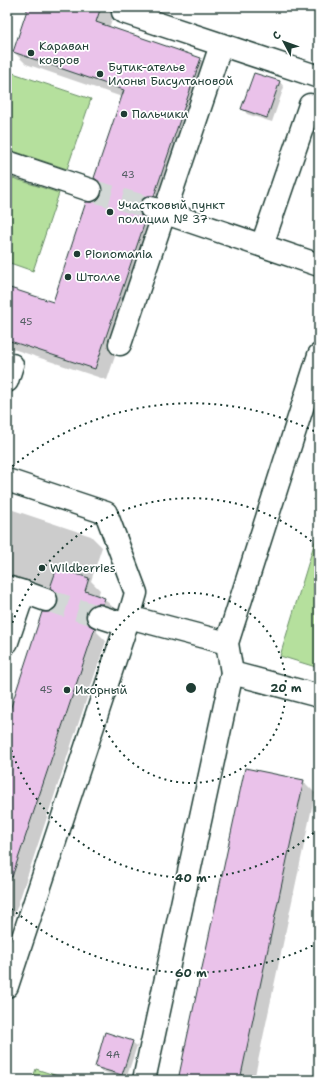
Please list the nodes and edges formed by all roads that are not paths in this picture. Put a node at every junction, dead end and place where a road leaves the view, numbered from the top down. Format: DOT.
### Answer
graph roads {
  1 [pos="125,7"];
  2 [pos="221,44"];
  3 [pos="319,77"];
  4 [pos="310,105"];
  5 [pos="7,162"];
  6 [pos="90,190"];
  7 [pos="157,210"];
  8 [pos="262,245"];
  9 [pos="319,265"];
  10 [pos="120,344"];
  11 [pos="319,355"];
  12 [pos="7,480"];
  13 [pos="15,590"];
  14 [pos="46,600"];
  15 [pos="98,616"];
  16 [pos="128,621"];
  17 [pos="7,642"];
  18 [pos="227,643"];
  19 [pos="232,673"];
  20 [pos="319,696"];
  21 [pos="7,986"];
  22 [pos="144,1080"];
  1 -- 2 [label="lane"];
  2 -- 3 [label="lane"];
  2 -- 7 [label="lane"];
  4 -- 8 [label="lane"];
  5 -- 6 [label="lane"];
  7 -- 8 [label="lane"];
  7 -- 10 [label="lane"];
  8 -- 9 [label="lane"];
  11 -- 18 [label="lane"];
  12 -- 16 [label="lane"];
  13 -- 14 [label="lane"];
  13 -- 17 [label="lane"];
  15 -- 16 [label="lane"];
  16 -- 18 [label="lane"];
  16 -- 21 [label="lane"];
  18 -- 19 [label="lane"];
  19 -- 20 [label="lane"];
  19 -- 22 [label="lane"];
}
